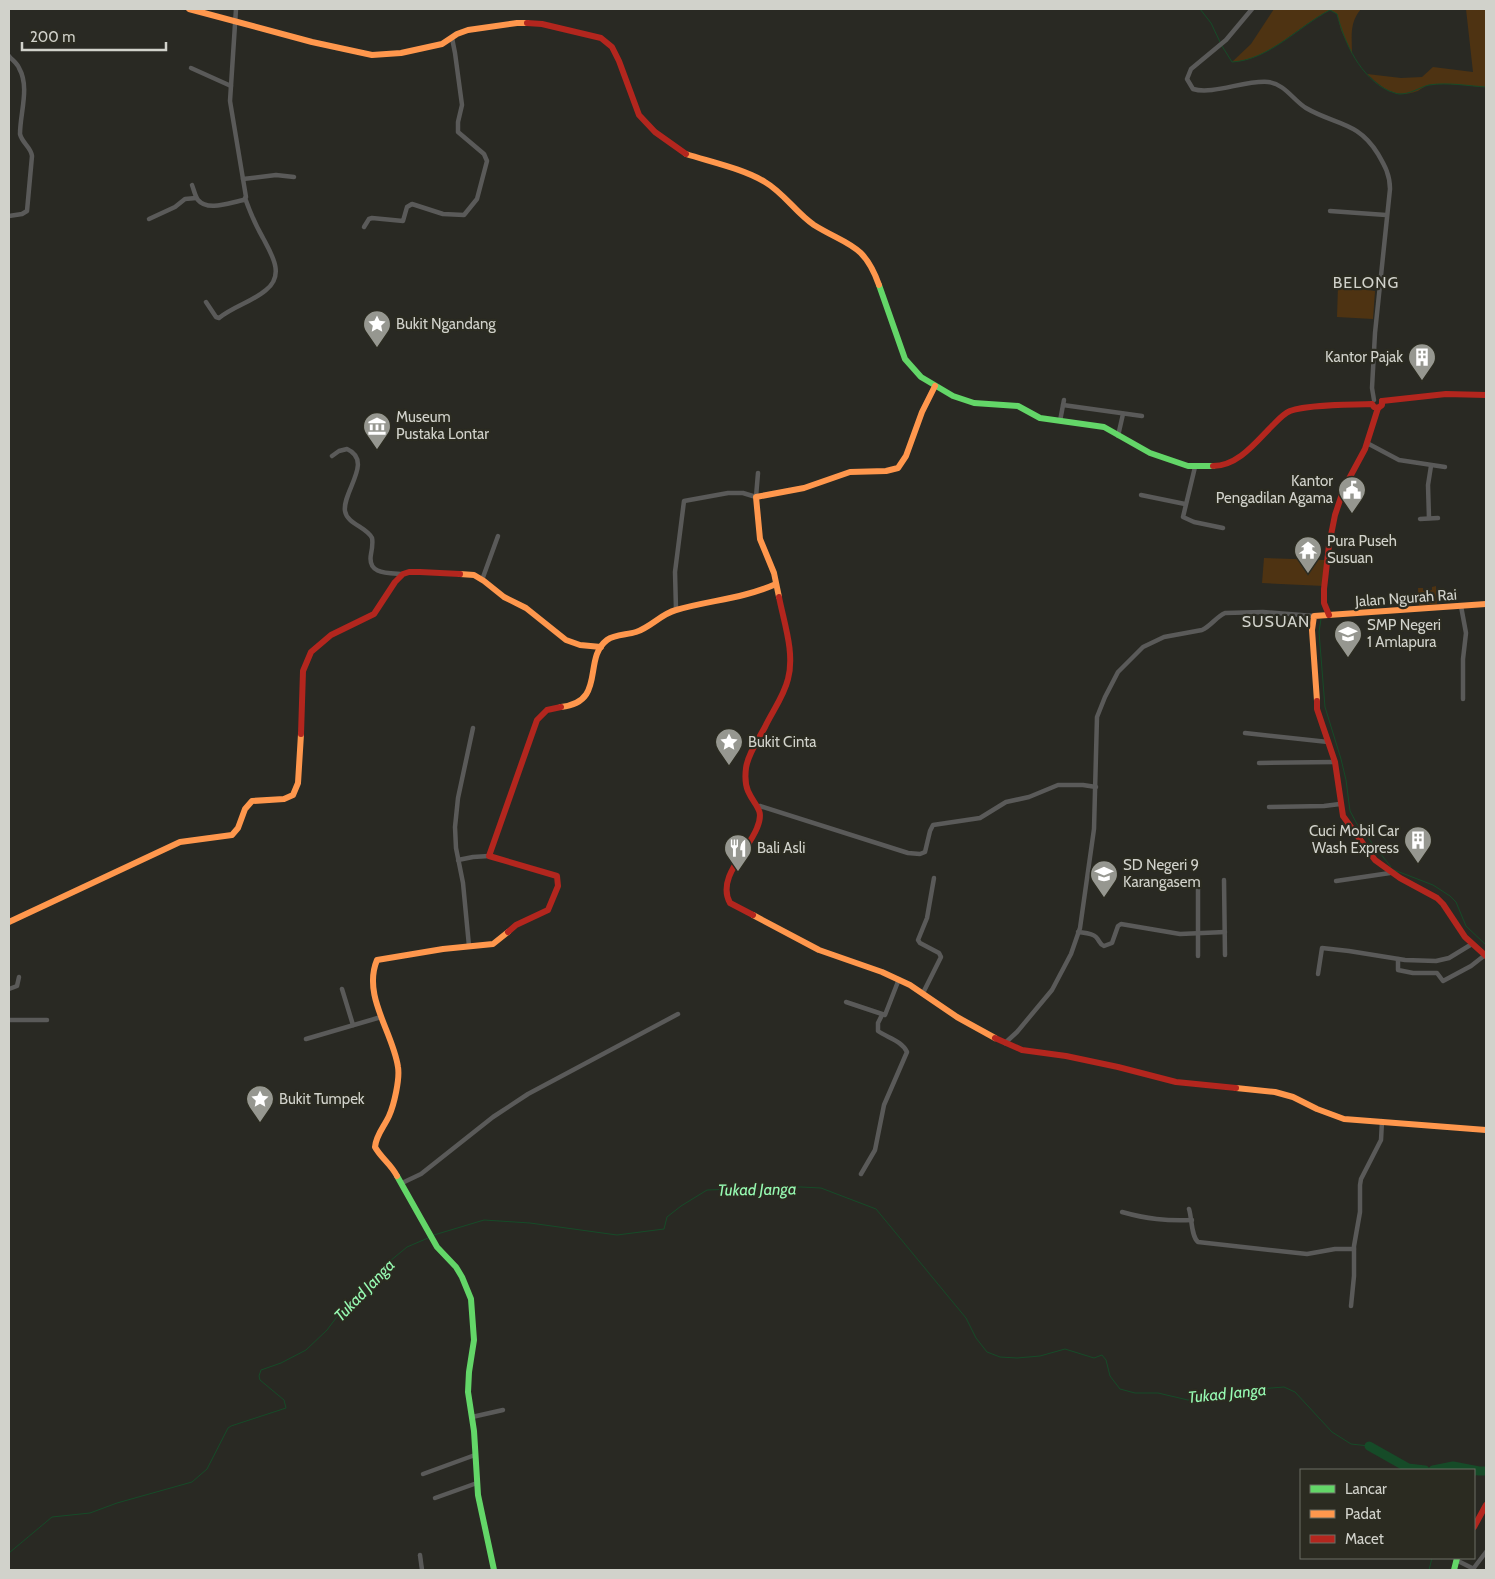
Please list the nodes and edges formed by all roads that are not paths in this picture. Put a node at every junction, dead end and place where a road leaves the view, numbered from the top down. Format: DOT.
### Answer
graph roads {
  1 [pos="189,9"];
  2 [pos="236,9"];
  3 [pos="1252,9"];
  4 [pos="235,21"];
  5 [pos="452,38"];
  6 [pos="9,56"];
  7 [pos="191,68"];
  8 [pos="231,86"];
  9 [pos="294,177"];
  10 [pos="243,179"];
  11 [pos="192,185"];
  12 [pos="196,198"];
  13 [pos="245,198"];
  14 [pos="1330,211"];
  15 [pos="1386,215"];
  16 [pos="9,216"];
  17 [pos="149,219"];
  18 [pos="364,227"];
  19 [pos="206,302"];
  20 [pos="935,386"];
  21 [pos="1486,395"];
  22 [pos="1377,402"];
  23 [pos="1123,414"];
  24 [pos="1142,416"];
  25 [pos="1060,420"];
  26 [pos="1118,436"];
  27 [pos="1368,443"];
  28 [pos="332,456"];
  29 [pos="1431,466"];
  30 [pos="1195,467"];
  31 [pos="1445,467"];
  32 [pos="758,473"];
  33 [pos="1141,495"];
  34 [pos="756,497"];
  35 [pos="1185,504"];
  36 [pos="1429,518"];
  37 [pos="1438,518"];
  38 [pos="1420,519"];
  39 [pos="1223,528"];
  40 [pos="498,536"];
  41 [pos="403,574"];
  42 [pos="482,580"];
  43 [pos="776,584"];
  44 [pos="1324,603"];
  45 [pos="1486,604"];
  46 [pos="1461,606"];
  47 [pos="676,610"];
  48 [pos="1328,615"];
  49 [pos="1314,616"];
  50 [pos="601,647"];
  51 [pos="1463,699"];
  52 [pos="473,728"];
  53 [pos="1245,733"];
  54 [pos="1328,742"];
  55 [pos="1335,762"];
  56 [pos="1260,763"];
  57 [pos="1096,787"];
  58 [pos="1340,804"];
  59 [pos="760,806"];
  60 [pos="1268,807"];
  61 [pos="489,856"];
  62 [pos="458,860"];
  63 [pos="1390,873"];
  64 [pos="934,878"];
  65 [pos="1224,880"];
  66 [pos="1198,881"];
  67 [pos="1336,881"];
  68 [pos="9,922"];
  69 [pos="1078,932"];
  70 [pos="1225,932"];
  71 [pos="1198,933"];
  72 [pos="1472,944"];
  73 [pos="469,946"];
  74 [pos="1225,955"];
  75 [pos="1198,956"];
  76 [pos="1486,956"];
  77 [pos="1398,959"];
  78 [pos="1318,974"];
  79 [pos="19,977"];
  80 [pos="899,979"];
  81 [pos="9,988"];
  82 [pos="342,989"];
  83 [pos="923,993"];
  84 [pos="846,1002"];
  85 [pos="678,1014"];
  86 [pos="882,1015"];
  87 [pos="381,1017"];
  88 [pos="9,1020"];
  89 [pos="48,1020"];
  90 [pos="353,1025"];
  91 [pos="306,1039"];
  92 [pos="1005,1043"];
  93 [pos="1382,1121"];
  94 [pos="1486,1130"];
  95 [pos="861,1174"];
  96 [pos="402,1183"];
  97 [pos="1189,1209"];
  98 [pos="1122,1212"];
  99 [pos="1192,1220"];
  100 [pos="1354,1249"];
  101 [pos="1350,1306"];
  102 [pos="503,1410"];
  103 [pos="472,1417"];
  104 [pos="475,1455"];
  105 [pos="423,1474"];
  106 [pos="477,1483"];
  107 [pos="435,1498"];
  108 [pos="1486,1505"];
  109 [pos="1475,1525"];
  110 [pos="1486,1552"];
  111 [pos="420,1555"];
  112 [pos="1457,1559"];
  113 [pos="1474,1569"];
  114 [pos="422,1570"];
  115 [pos="494,1570"];
  116 [pos="1454,1570"];
  1 -- 4 [label="street"];
  2 -- 4 [label="street"];
  3 -- 15 [label="street"];
  4 -- 5 [label="street"];
  4 -- 8 [label="street"];
  5 -- 18 [label="street"];
  5 -- 20 [label="street"];
  6 -- 16 [label="street"];
  7 -- 8 [label="street"];
  8 -- 10 [label="street"];
  9 -- 10 [label="street"];
  10 -- 13 [label="street"];
  11 -- 12 [label="street"];
  12 -- 13 [label="street"];
  12 -- 17 [label="street"];
  13 -- 19 [label="street"];
  14 -- 15 [label="street"];
  15 -- 22 [label="street"];
  20 -- 25 [label="street"];
  20 -- 34 [label="street"];
  21 -- 22 [label="street"];
  22 -- 27 [label="street"];
  22 -- 30 [label="street"];
  23 -- 24 [label="street"];
  23 -- 25 [label="street"];
  23 -- 26 [label="street"];
  25 -- 26 [label="street"];
  26 -- 30 [label="street"];
  27 -- 29 [label="street"];
  27 -- 44 [label="street"];
  28 -- 41 [label="street"];
  29 -- 31 [label="street"];
  29 -- 36 [label="street"];
  30 -- 35 [label="street"];
  32 -- 34 [label="street"];
  33 -- 35 [label="street"];
  34 -- 43 [label="street"];
  34 -- 47 [label="street"];
  35 -- 39 [label="street"];
  36 -- 37 [label="street"];
  36 -- 38 [label="street"];
  40 -- 42 [label="street"];
  41 -- 42 [label="street"];
  41 -- 68 [label="street"];
  42 -- 50 [label="street"];
  43 -- 47 [label="street"];
  43 -- 59 [label="street"];
  44 -- 48 [label="street"];
  44 -- 49 [label="street"];
  45 -- 46 [label="street, Jalan Ngurah Rai"];
  46 -- 48 [label="street, Jalan Ngurah Rai"];
  46 -- 51 [label="street"];
  47 -- 50 [label="street"];
  48 -- 49 [label="street, Jalan Ngurah Rai"];
  49 -- 54 [label="street"];
  49 -- 57 [label="street"];
  50 -- 61 [label="street"];
  52 -- 62 [label="street"];
  53 -- 54 [label="street"];
  54 -- 55 [label="street"];
  55 -- 56 [label="street"];
  55 -- 58 [label="street"];
  57 -- 59 [label="street"];
  57 -- 69 [label="street"];
  58 -- 60 [label="street"];
  58 -- 63 [label="street"];
  59 -- 80 [label="street"];
  61 -- 62 [label="street"];
  61 -- 73 [label="street"];
  62 -- 73 [label="street"];
  63 -- 67 [label="street"];
  63 -- 72 [label="street"];
  64 -- 83 [label="street"];
  65 -- 70 [label="street"];
  66 -- 71 [label="street"];
  69 -- 71 [label="street"];
  69 -- 92 [label="street"];
  70 -- 71 [label="street"];
  70 -- 74 [label="street"];
  71 -- 75 [label="street"];
  72 -- 76 [label="street"];
  72 -- 77 [label="street"];
  73 -- 87 [label="street"];
  76 -- 77 [label="street"];
  77 -- 78 [label="street"];
  79 -- 81 [label="street"];
  80 -- 83 [label="street"];
  80 -- 86 [label="street"];
  82 -- 90 [label="street"];
  83 -- 92 [label="street"];
  84 -- 86 [label="street"];
  85 -- 96 [label="street"];
  86 -- 95 [label="street"];
  87 -- 90 [label="street"];
  87 -- 96 [label="street"];
  88 -- 89 [label="street"];
  90 -- 91 [label="street"];
  92 -- 93 [label="street"];
  93 -- 94 [label="street"];
  93 -- 100 [label="street"];
  96 -- 103 [label="street"];
  97 -- 99 [label="street"];
  98 -- 99 [label="street"];
  99 -- 100 [label="street"];
  100 -- 101 [label="street"];
  102 -- 103 [label="street"];
  103 -- 104 [label="street"];
  104 -- 105 [label="street"];
  104 -- 106 [label="street"];
  106 -- 107 [label="street"];
  106 -- 115 [label="street"];
  108 -- 109 [label="street"];
  110 -- 113 [label="street"];
  111 -- 114 [label="street"];
  112 -- 113 [label="street"];
  112 -- 116 [label="street"];
}
